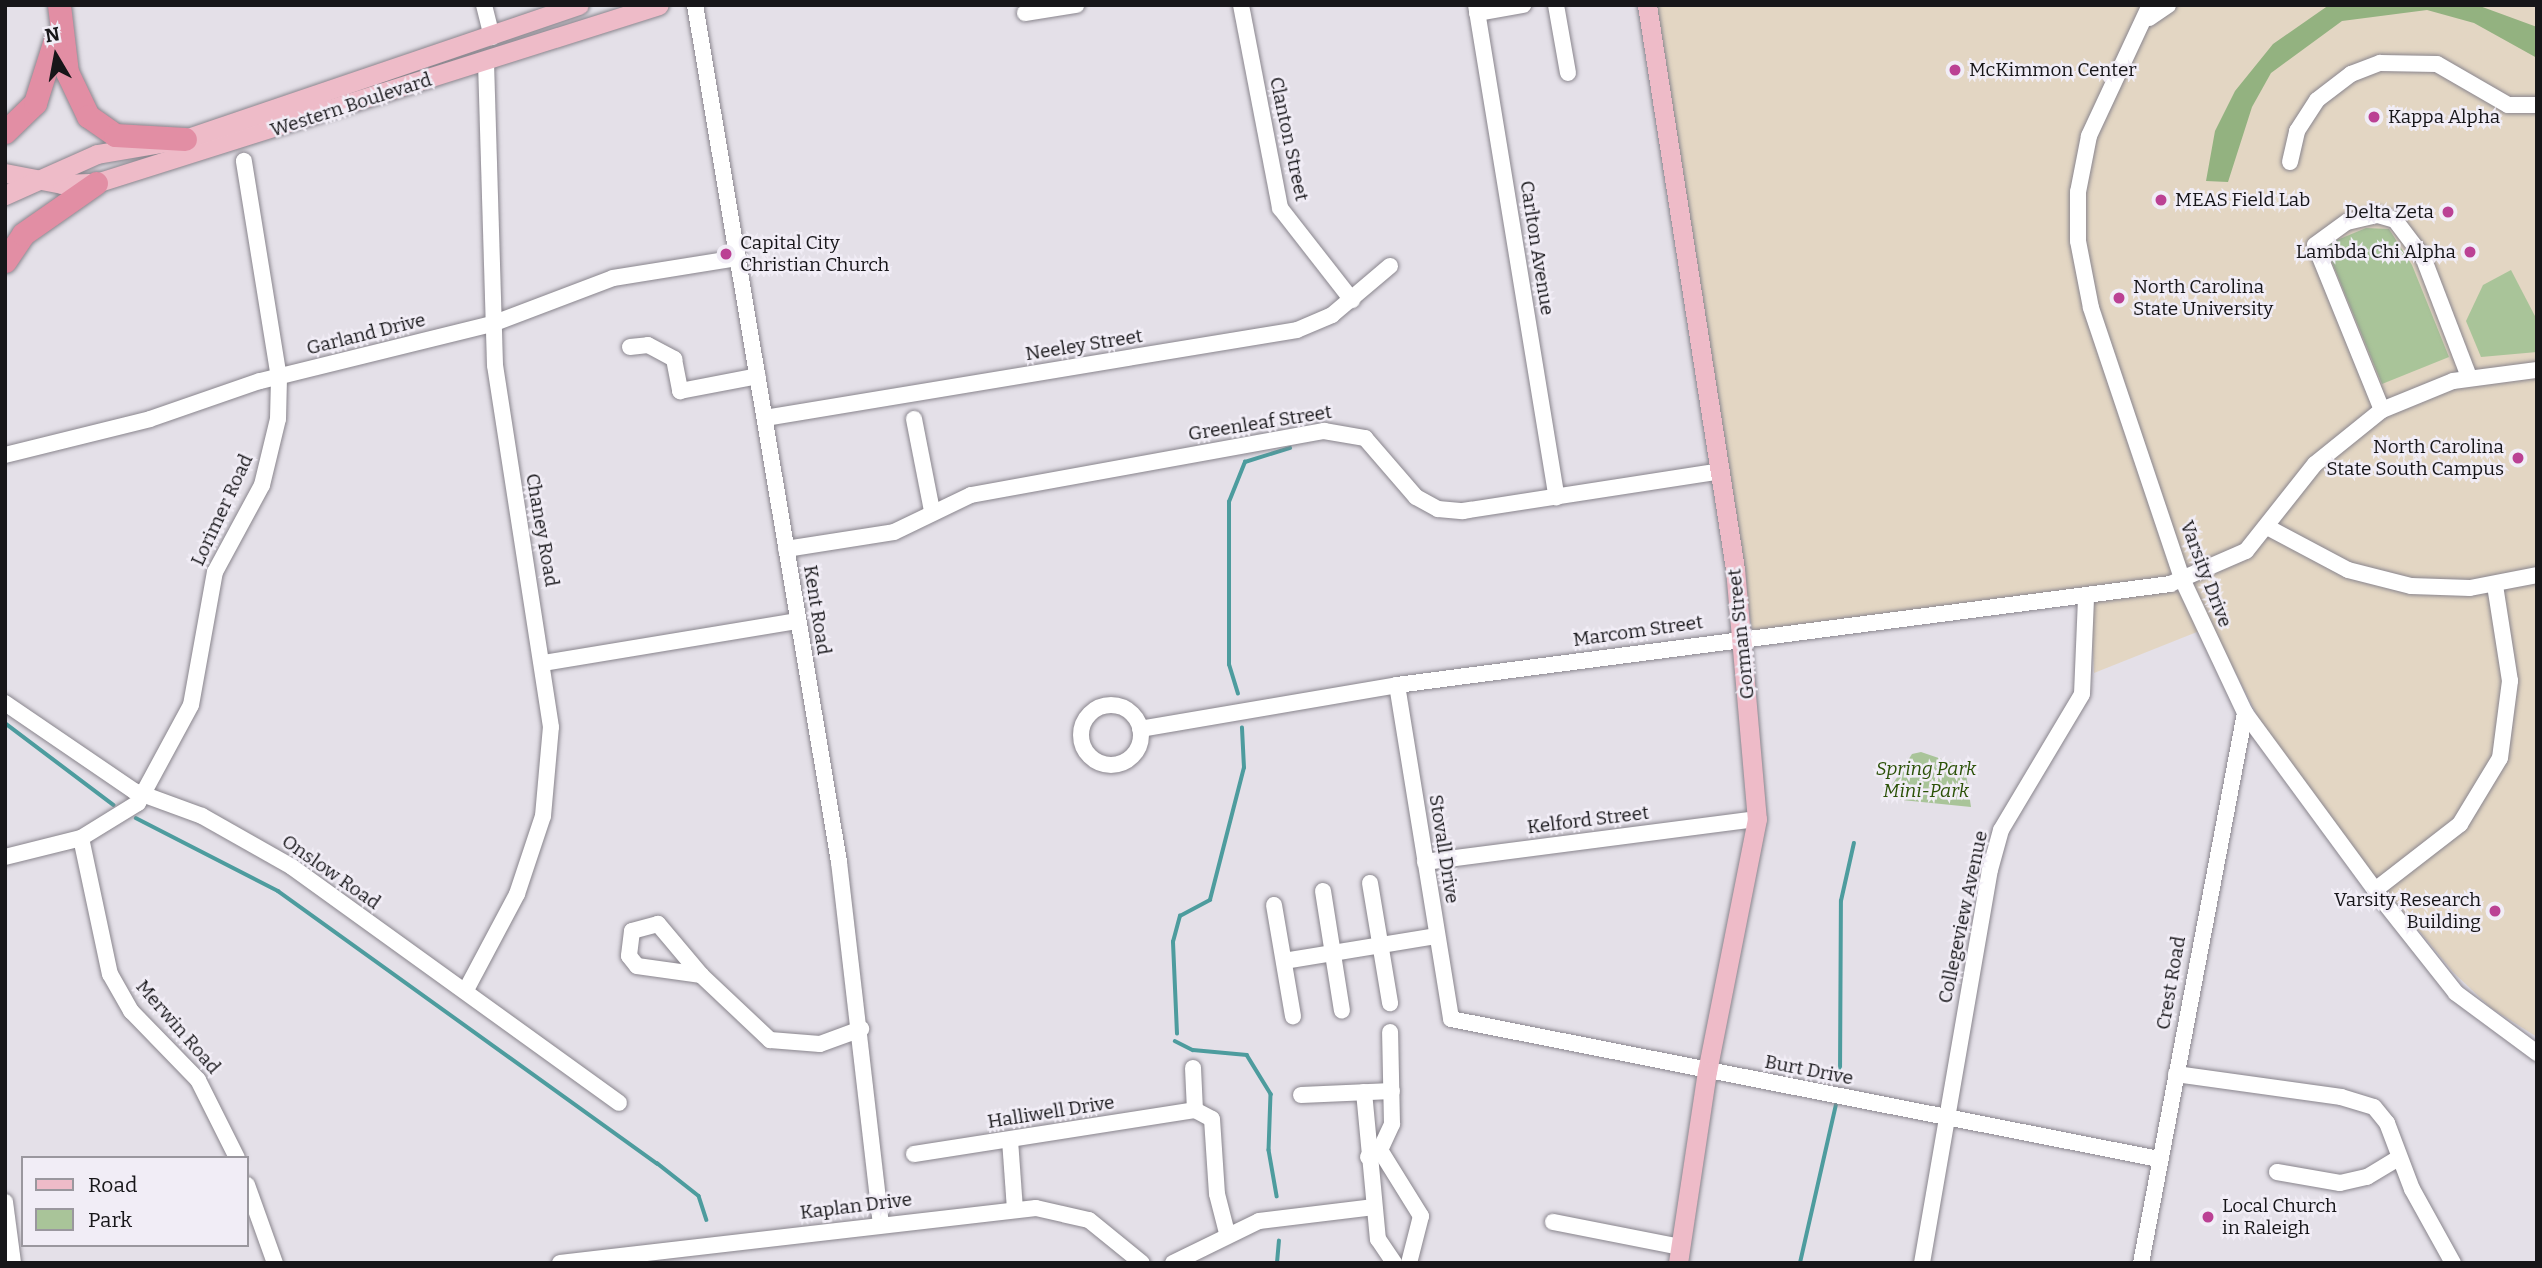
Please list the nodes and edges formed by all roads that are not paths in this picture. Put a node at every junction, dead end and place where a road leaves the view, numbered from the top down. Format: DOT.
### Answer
graph roads {
  1 [pos="484,5"];
  2 [pos="579,5"];
  3 [pos="659,5"];
  4 [pos="695,5"];
  5 [pos="1076,5"];
  6 [pos="1241,5"];
  7 [pos="1523,5"];
  8 [pos="1556,5"];
  9 [pos="1647,5"];
  10 [pos="2168,5"];
  11 [pos="1477,9"];
  12 [pos="2150,12"];
  13 [pos="1025,13"];
  14 [pos="59,14"];
  15 [pos="492,37"];
  16 [pos="485,60"];
  17 [pos="1568,73"];
  18 [pos="2537,105"];
  19 [pos="5,132"];
  20 [pos="185,139"];
  21 [pos="244,161"];
  22 [pos="2290,162"];
  23 [pos="5,173"];
  24 [pos="40,181"];
  25 [pos="96,183"];
  26 [pos="5,195"];
  27 [pos="738,258"];
  28 [pos="5,261"];
  29 [pos="1390,266"];
  30 [pos="1352,300"];
  31 [pos="492,324"];
  32 [pos="630,347"];
  33 [pos="2537,370"];
  34 [pos="758,376"];
  35 [pos="2469,377"];
  36 [pos="279,378"];
  37 [pos="2382,410"];
  38 [pos="765,418"];
  39 [pos="914,419"];
  40 [pos="5,455"];
  41 [pos="1720,471"];
  42 [pos="1557,497"];
  43 [pos="932,511"];
  44 [pos="2269,528"];
  45 [pos="786,549"];
  46 [pos="2537,575"];
  47 [pos="2183,581"];
  48 [pos="2496,585"];
  49 [pos="2086,597"];
  50 [pos="798,621"];
  51 [pos="1744,640"];
  52 [pos="543,663"];
  53 [pos="1397,685"];
  54 [pos="5,703"];
  55 [pos="2245,713"];
  56 [pos="1140,729"];
  57 [pos="144,792"];
  58 [pos="1757,819"];
  59 [pos="81,838"];
  60 [pos="5,857"];
  61 [pos="1424,862"];
  62 [pos="1370,883"];
  63 [pos="2375,890"];
  64 [pos="1322,891"];
  65 [pos="1274,905"];
  66 [pos="1437,936"];
  67 [pos="1380,945"];
  68 [pos="1333,953"];
  69 [pos="1284,961"];
  70 [pos="701,975"];
  71 [pos="466,990"];
  72 [pos="1390,1003"];
  73 [pos="1342,1011"];
  74 [pos="1293,1016"];
  75 [pos="1451,1019"];
  76 [pos="861,1029"];
  77 [pos="1390,1032"];
  78 [pos="2537,1054"];
  79 [pos="1193,1068"];
  80 [pos="1707,1072"];
  81 [pos="2176,1074"];
  82 [pos="1392,1091"];
  83 [pos="1364,1092"];
  84 [pos="1301,1095"];
  85 [pos="619,1103"];
  86 [pos="1195,1110"];
  87 [pos="1946,1117"];
  88 [pos="1010,1140"];
  89 [pos="1374,1153"];
  90 [pos="914,1154"];
  91 [pos="236,1156"];
  92 [pos="2399,1158"];
  93 [pos="2160,1159"];
  94 [pos="2277,1172"];
  95 [pos="248,1188"];
  96 [pos="5,1202"];
  97 [pos="1374,1207"];
  98 [pos="1015,1209"];
  99 [pos="1553,1222"];
  100 [pos="881,1224"];
  101 [pos="1227,1233"];
  102 [pos="1679,1255"];
  103 [pos="13,1263"];
  104 [pos="275,1263"];
  105 [pos="559,1263"];
  106 [pos="1142,1263"];
  107 [pos="1173,1263"];
  108 [pos="1394,1263"];
  109 [pos="1409,1263"];
  110 [pos="1922,1263"];
  111 [pos="2141,1263"];
  112 [pos="2453,1263"];
  1 -- 15 [label="street"];
  2 -- 15 [label="main road, Western Boulevard"];
  3 -- 16 [label="main road, Western Boulevard"];
  4 -- 27 [label="street, Kent Road"];
  5 -- 13 [label="street"];
  6 -- 30 [label="street, Clanton Street"];
  7 -- 11 [label="street"];
  8 -- 17 [label="street"];
  9 -- 41 [label="main road, Gorman Street"];
  10 -- 12 [label="street, Varsity Drive"];
  11 -- 42 [label="street, Carlton Avenue"];
  12 -- 47 [label="street, Varsity Drive"];
  14 -- 19 [label="highway"];
  14 -- 20 [label="highway"];
  15 -- 20 [label="main road, Western Boulevard"];
  16 -- 25 [label="main road, Western Boulevard"];
  16 -- 31 [label="street, Chaney Road"];
  18 -- 22 [label="street"];
  20 -- 24 [label="main road, Western Boulevard"];
  21 -- 36 [label="street, Lorimer Road"];
  23 -- 24 [label="main road, Western Boulevard"];
  24 -- 25 [label="main road, Western Boulevard"];
  24 -- 26 [label="main road, Western Boulevard"];
  25 -- 28 [label="highway"];
  27 -- 31 [label="street, Garland Drive"];
  27 -- 34 [label="street, Kent Road"];
  29 -- 30 [label="street, Neeley Street"];
  30 -- 38 [label="street, Neeley Street"];
  31 -- 36 [label="street, Garland Drive"];
  31 -- 52 [label="street, Chaney Road"];
  32 -- 34 [label="street"];
  33 -- 35 [label="street, Marcom Street"];
  34 -- 38 [label="street, Kent Road"];
  35 -- 37 [label="street, Marcom Street"];
  35 -- 37 [label="street"];
  36 -- 40 [label="street, Garland Drive"];
  36 -- 57 [label="street, Lorimer Road"];
  37 -- 44 [label="street, Marcom Street"];
  38 -- 45 [label="street, Kent Road"];
  39 -- 43 [label="street"];
  41 -- 42 [label="street, Greenleaf Street"];
  41 -- 51 [label="main road, Gorman Street"];
  42 -- 43 [label="street, Greenleaf Street"];
  43 -- 45 [label="street, Greenleaf Street"];
  44 -- 47 [label="street, Marcom Street"];
  44 -- 48 [label="street"];
  45 -- 50 [label="street, Kent Road"];
  46 -- 48 [label="street"];
  47 -- 49 [label="street, Marcom Street"];
  47 -- 55 [label="street, Varsity Drive"];
  48 -- 63 [label="street"];
  49 -- 51 [label="street, Marcom Street"];
  49 -- 87 [label="street, Collegeview Avenue"];
  50 -- 52 [label="street"];
  50 -- 76 [label="street, Kent Road"];
  51 -- 53 [label="street, Marcom Street"];
  51 -- 58 [label="main road, Gorman Street"];
  52 -- 71 [label="street, Chaney Road"];
  53 -- 56 [label="street, Marcom Street"];
  53 -- 61 [label="street, Stovall Drive"];
  54 -- 57 [label="street, Onslow Road"];
  55 -- 63 [label="street, Varsity Drive"];
  55 -- 81 [label="street, Crest Road"];
  57 -- 59 [label="street, Lorimer Road"];
  57 -- 71 [label="street, Onslow Road"];
  58 -- 61 [label="street, Kelford Street"];
  58 -- 80 [label="main road, Gorman Street"];
  59 -- 60 [label="street, Lorimer Road"];
  59 -- 91 [label="street, Merwin Road"];
  61 -- 66 [label="street, Stovall Drive"];
  62 -- 67 [label="street"];
  63 -- 78 [label="street, Varsity Drive"];
  64 -- 68 [label="street"];
  65 -- 69 [label="street"];
  66 -- 67 [label="street"];
  66 -- 75 [label="street, Stovall Drive"];
  67 -- 68 [label="street"];
  67 -- 72 [label="street"];
  68 -- 69 [label="street"];
  68 -- 73 [label="street"];
  69 -- 74 [label="street"];
  70 -- 70 [label="street"];
  70 -- 76 [label="street"];
  71 -- 85 [label="street, Onslow Road"];
  75 -- 80 [label="street, Burt Drive"];
  76 -- 100 [label="street, Kent Road"];
  77 -- 82 [label="street"];
  79 -- 86 [label="street"];
  80 -- 87 [label="street, Burt Drive"];
  80 -- 102 [label="main road, Gorman Street"];
  81 -- 92 [label="street"];
  81 -- 93 [label="street, Crest Road"];
  82 -- 83 [label="street"];
  82 -- 89 [label="street"];
  83 -- 84 [label="street"];
  83 -- 89 [label="street"];
  86 -- 88 [label="street, Halliwell Drive"];
  86 -- 101 [label="street"];
  87 -- 93 [label="street, Burt Drive"];
  87 -- 110 [label="street, Collegeview Avenue"];
  88 -- 90 [label="street, Halliwell Drive"];
  88 -- 98 [label="street"];
  89 -- 97 [label="street"];
  89 -- 109 [label="street"];
  92 -- 94 [label="street"];
  92 -- 112 [label="street"];
  93 -- 111 [label="street, Crest Road"];
  95 -- 104 [label="street"];
  96 -- 103 [label="street"];
  97 -- 101 [label="street"];
  97 -- 108 [label="street"];
  98 -- 100 [label="street, Kaplan Drive"];
  98 -- 106 [label="street, Kaplan Drive"];
  99 -- 102 [label="street"];
  100 -- 105 [label="street, Kaplan Drive"];
  101 -- 107 [label="street"];
}
